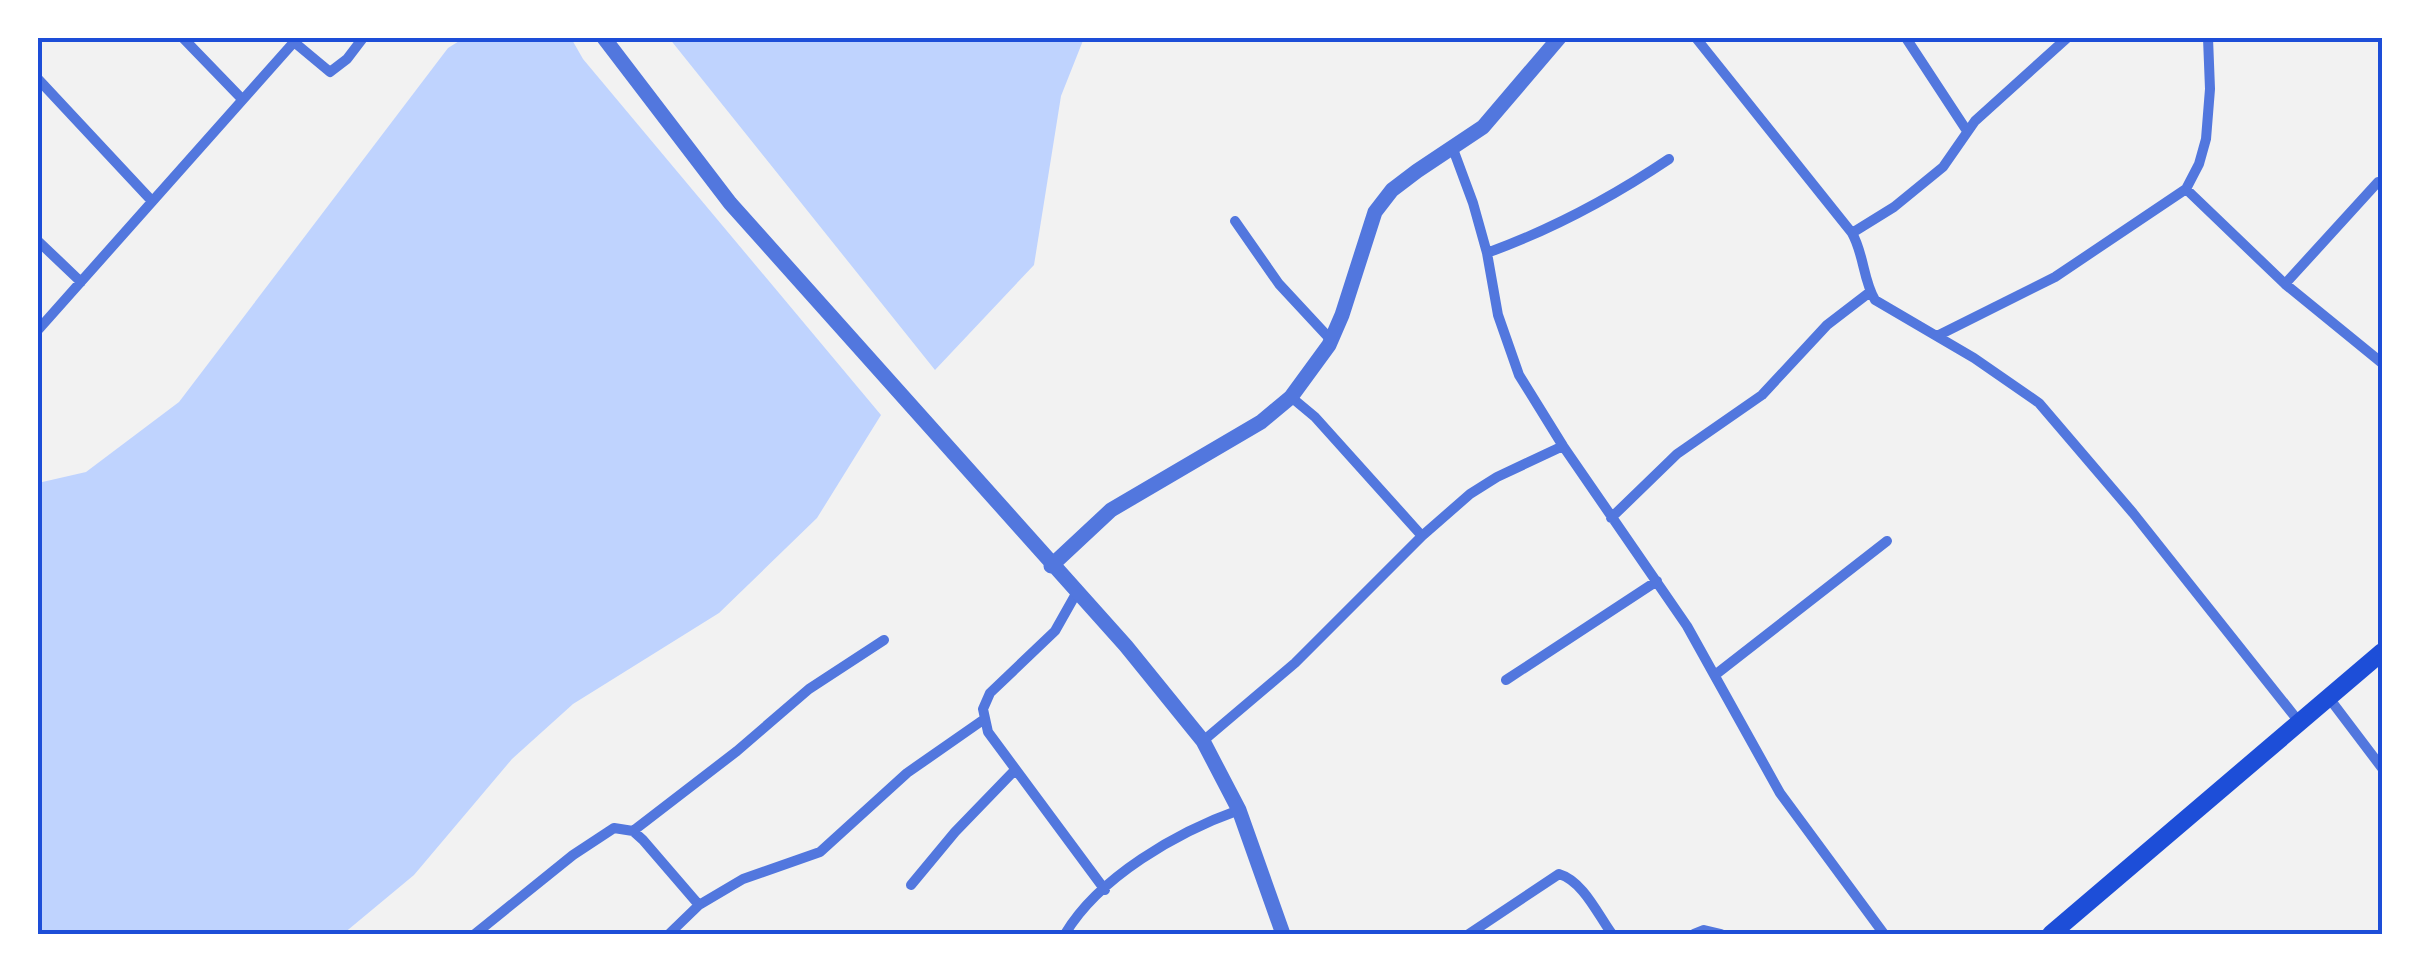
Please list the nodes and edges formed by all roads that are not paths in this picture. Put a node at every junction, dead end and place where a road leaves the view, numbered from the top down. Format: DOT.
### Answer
graph roads {
  1 [pos="183,38"];
  2 [pos="362,38"];
  3 [pos="604,38"];
  4 [pos="1559,38"];
  5 [pos="1696,38"];
  6 [pos="1906,38"];
  7 [pos="2066,38"];
  8 [pos="2208,38"];
  9 [pos="38,78"];
  10 [pos="242,100"];
  11 [pos="1967,132"];
  12 [pos="1453,149"];
  13 [pos="1669,159"];
  14 [pos="2378,182"];
  15 [pos="2186,189"];
  16 [pos="151,200"];
  17 [pos="1235,222"];
  18 [pos="1852,233"];
  19 [pos="38,241"];
  20 [pos="1487,254"];
  21 [pos="82,282"];
  22 [pos="2285,284"];
  23 [pos="1870,292"];
  24 [pos="38,330"];
  25 [pos="1937,336"];
  26 [pos="1331,340"];
  27 [pos="2382,363"];
  28 [pos="1292,397"];
  29 [pos="1563,446"];
  30 [pos="1611,518"];
  31 [pos="1422,536"];
  32 [pos="1887,541"];
  33 [pos="1051,566"];
  34 [pos="1657,581"];
  35 [pos="1077,592"];
  36 [pos="884,640"];
  37 [pos="2382,652"];
  38 [pos="1715,675"];
  39 [pos="1506,680"];
  40 [pos="2329,698"];
  41 [pos="983,720"];
  42 [pos="2300,723"];
  43 [pos="1204,741"];
  44 [pos="2382,768"];
  45 [pos="1015,770"];
  46 [pos="1239,810"];
  47 [pos="633,831"];
  48 [pos="912,885"];
  49 [pos="1104,890"];
  50 [pos="699,905"];
  51 [pos="475,934"];
  52 [pos="669,934"];
  53 [pos="1065,934"];
  54 [pos="1283,934"];
  55 [pos="1469,934"];
  56 [pos="1612,934"];
  57 [pos="1694,934"];
  58 [pos="1721,934"];
  59 [pos="1884,934"];
  60 [pos="2050,934"];
  1 -- 10 [label="street"];
  2 -- 10 [label="street"];
  3 -- 33 [label="street"];
  4 -- 12 [label="street"];
  5 -- 18 [label="street"];
  6 -- 11 [label="street"];
  7 -- 11 [label="street"];
  8 -- 15 [label="street"];
  9 -- 16 [label="street"];
  10 -- 16 [label="street"];
  11 -- 18 [label="street"];
  12 -- 20 [label="street"];
  12 -- 26 [label="street"];
  13 -- 20 [label="street"];
  14 -- 22 [label="street"];
  15 -- 22 [label="street"];
  15 -- 25 [label="street"];
  16 -- 21 [label="street"];
  17 -- 26 [label="street"];
  18 -- 23 [label="street"];
  19 -- 21 [label="street"];
  20 -- 29 [label="street"];
  21 -- 24 [label="street"];
  22 -- 27 [label="street"];
  23 -- 25 [label="street"];
  23 -- 30 [label="street"];
  25 -- 42 [label="street"];
  26 -- 28 [label="street"];
  28 -- 31 [label="street"];
  28 -- 33 [label="street"];
  29 -- 30 [label="street"];
  29 -- 31 [label="street"];
  30 -- 34 [label="street"];
  31 -- 43 [label="street"];
  32 -- 38 [label="street"];
  33 -- 35 [label="street"];
  34 -- 38 [label="street"];
  34 -- 39 [label="street"];
  35 -- 41 [label="street"];
  35 -- 43 [label="street"];
  36 -- 47 [label="street"];
  37 -- 40 [label="main road"];
  38 -- 59 [label="street"];
  40 -- 42 [label="main road"];
  40 -- 44 [label="street"];
  41 -- 45 [label="street"];
  41 -- 50 [label="street"];
  42 -- 60 [label="main road"];
  43 -- 46 [label="street"];
  45 -- 48 [label="street"];
  45 -- 49 [label="street"];
  46 -- 49 [label="street"];
  46 -- 54 [label="street"];
  47 -- 50 [label="street"];
  47 -- 51 [label="street"];
  49 -- 53 [label="street"];
  50 -- 52 [label="street"];
  55 -- 56 [label="street"];
  57 -- 58 [label="street"];
}
